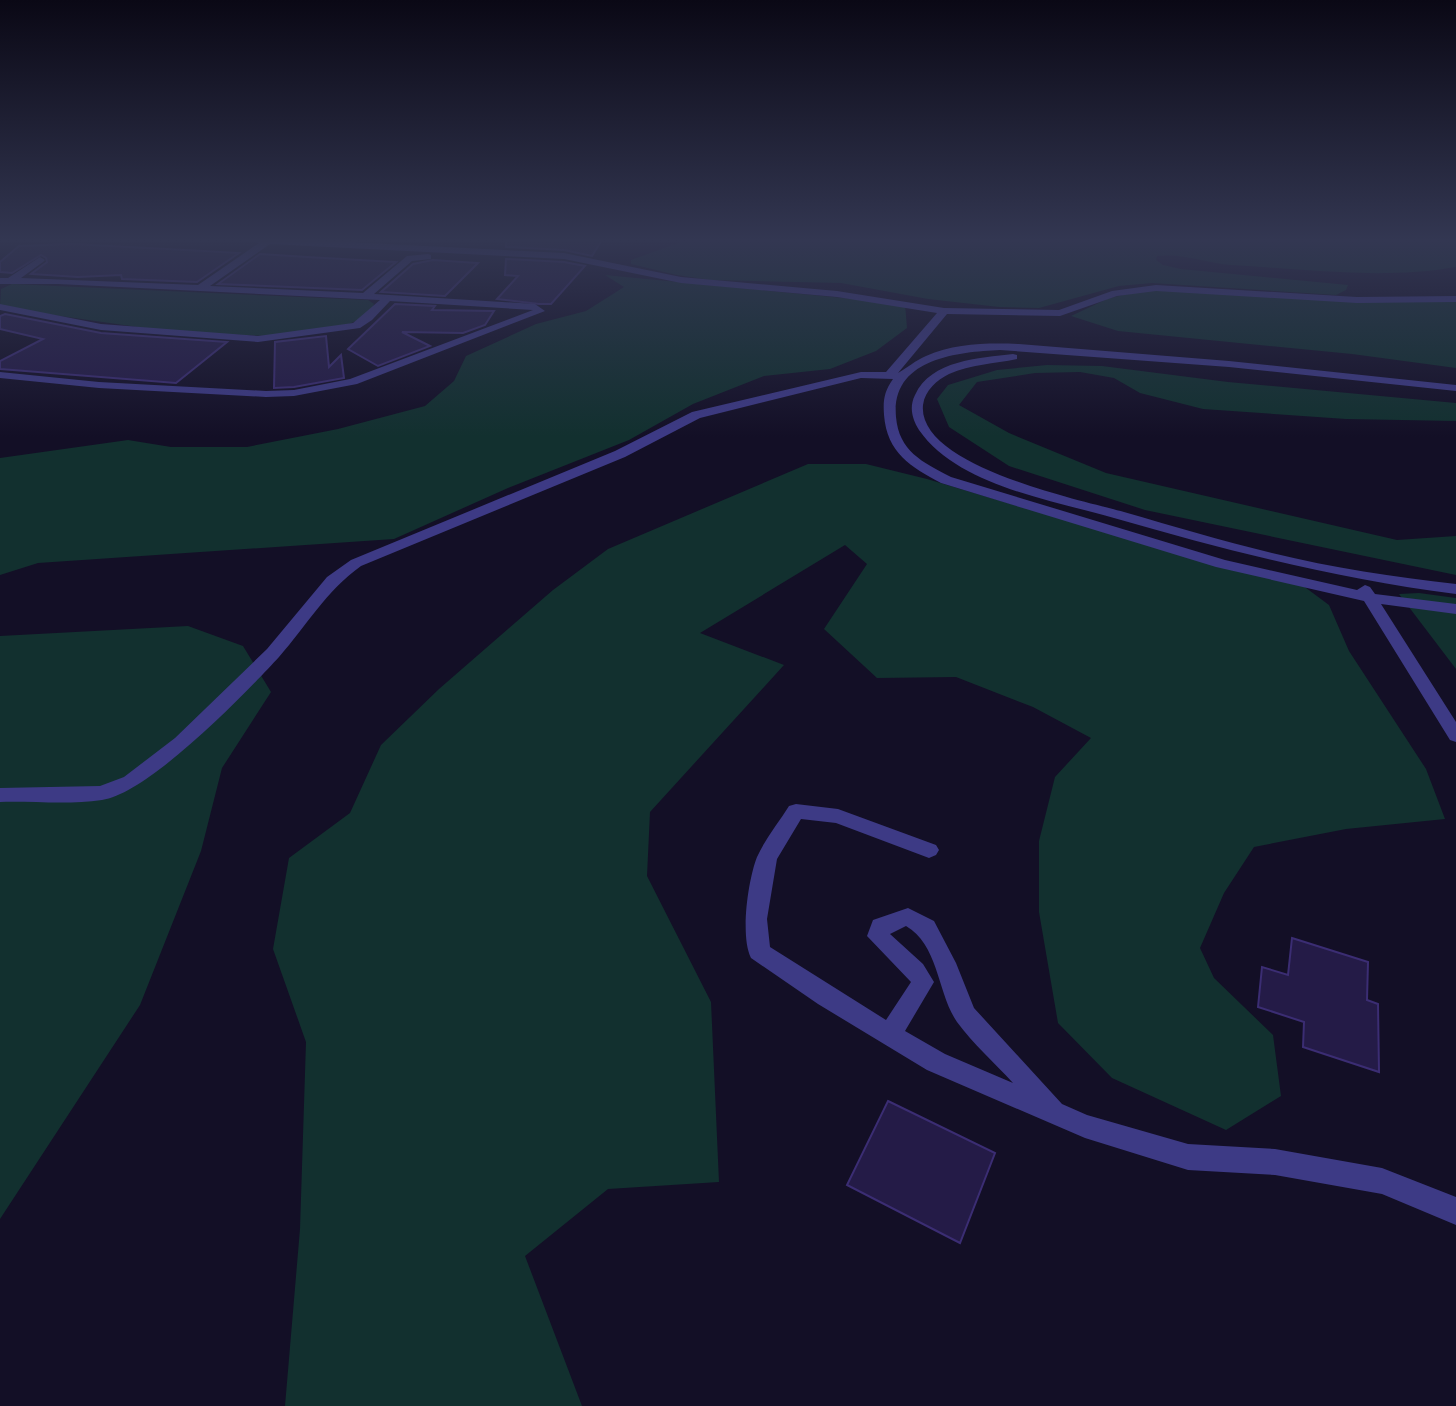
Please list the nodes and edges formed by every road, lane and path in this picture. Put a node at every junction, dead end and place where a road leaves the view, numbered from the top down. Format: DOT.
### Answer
graph roads {
  1 [pos="380,306"];
  2 [pos="509,306"];
  3 [pos="910,306"];
  4 [pos="1080,306"];
  5 [pos="0,307"];
  6 [pos="944,311"];
  7 [pos="0,375"];
  8 [pos="895,376"];
  9 [pos="1456,388"];
  10 [pos="1456,396"];
  11 [pos="1363,575"];
  12 [pos="1456,589"];
  13 [pos="1368,597"];
  14 [pos="1456,609"];
  15 [pos="1456,736"];
  16 [pos="0,795"];
  17 [pos="929,850"];
  18 [pos="890,1034"];
  19 [pos="1056,1112"];
  20 [pos="1456,1211"];
  1 -- 5 [label="street"];
  2 -- 7 [label="street"];
  3 -- 6 [label="street"];
  4 -- 6 [label="street"];
  6 -- 8 [label="street"];
  8 -- 9 [label="street"];
  8 -- 13 [label="street"];
  8 -- 16 [label="street"];
  10 -- 11 [label="street"];
  11 -- 12 [label="street"];
  11 -- 13 [label="street"];
  13 -- 14 [label="street"];
  13 -- 15 [label="street"];
  17 -- 18 [label="street"];
  18 -- 19 [label="street"];
  18 -- 19 [label="street"];
  19 -- 20 [label="street"];
}
